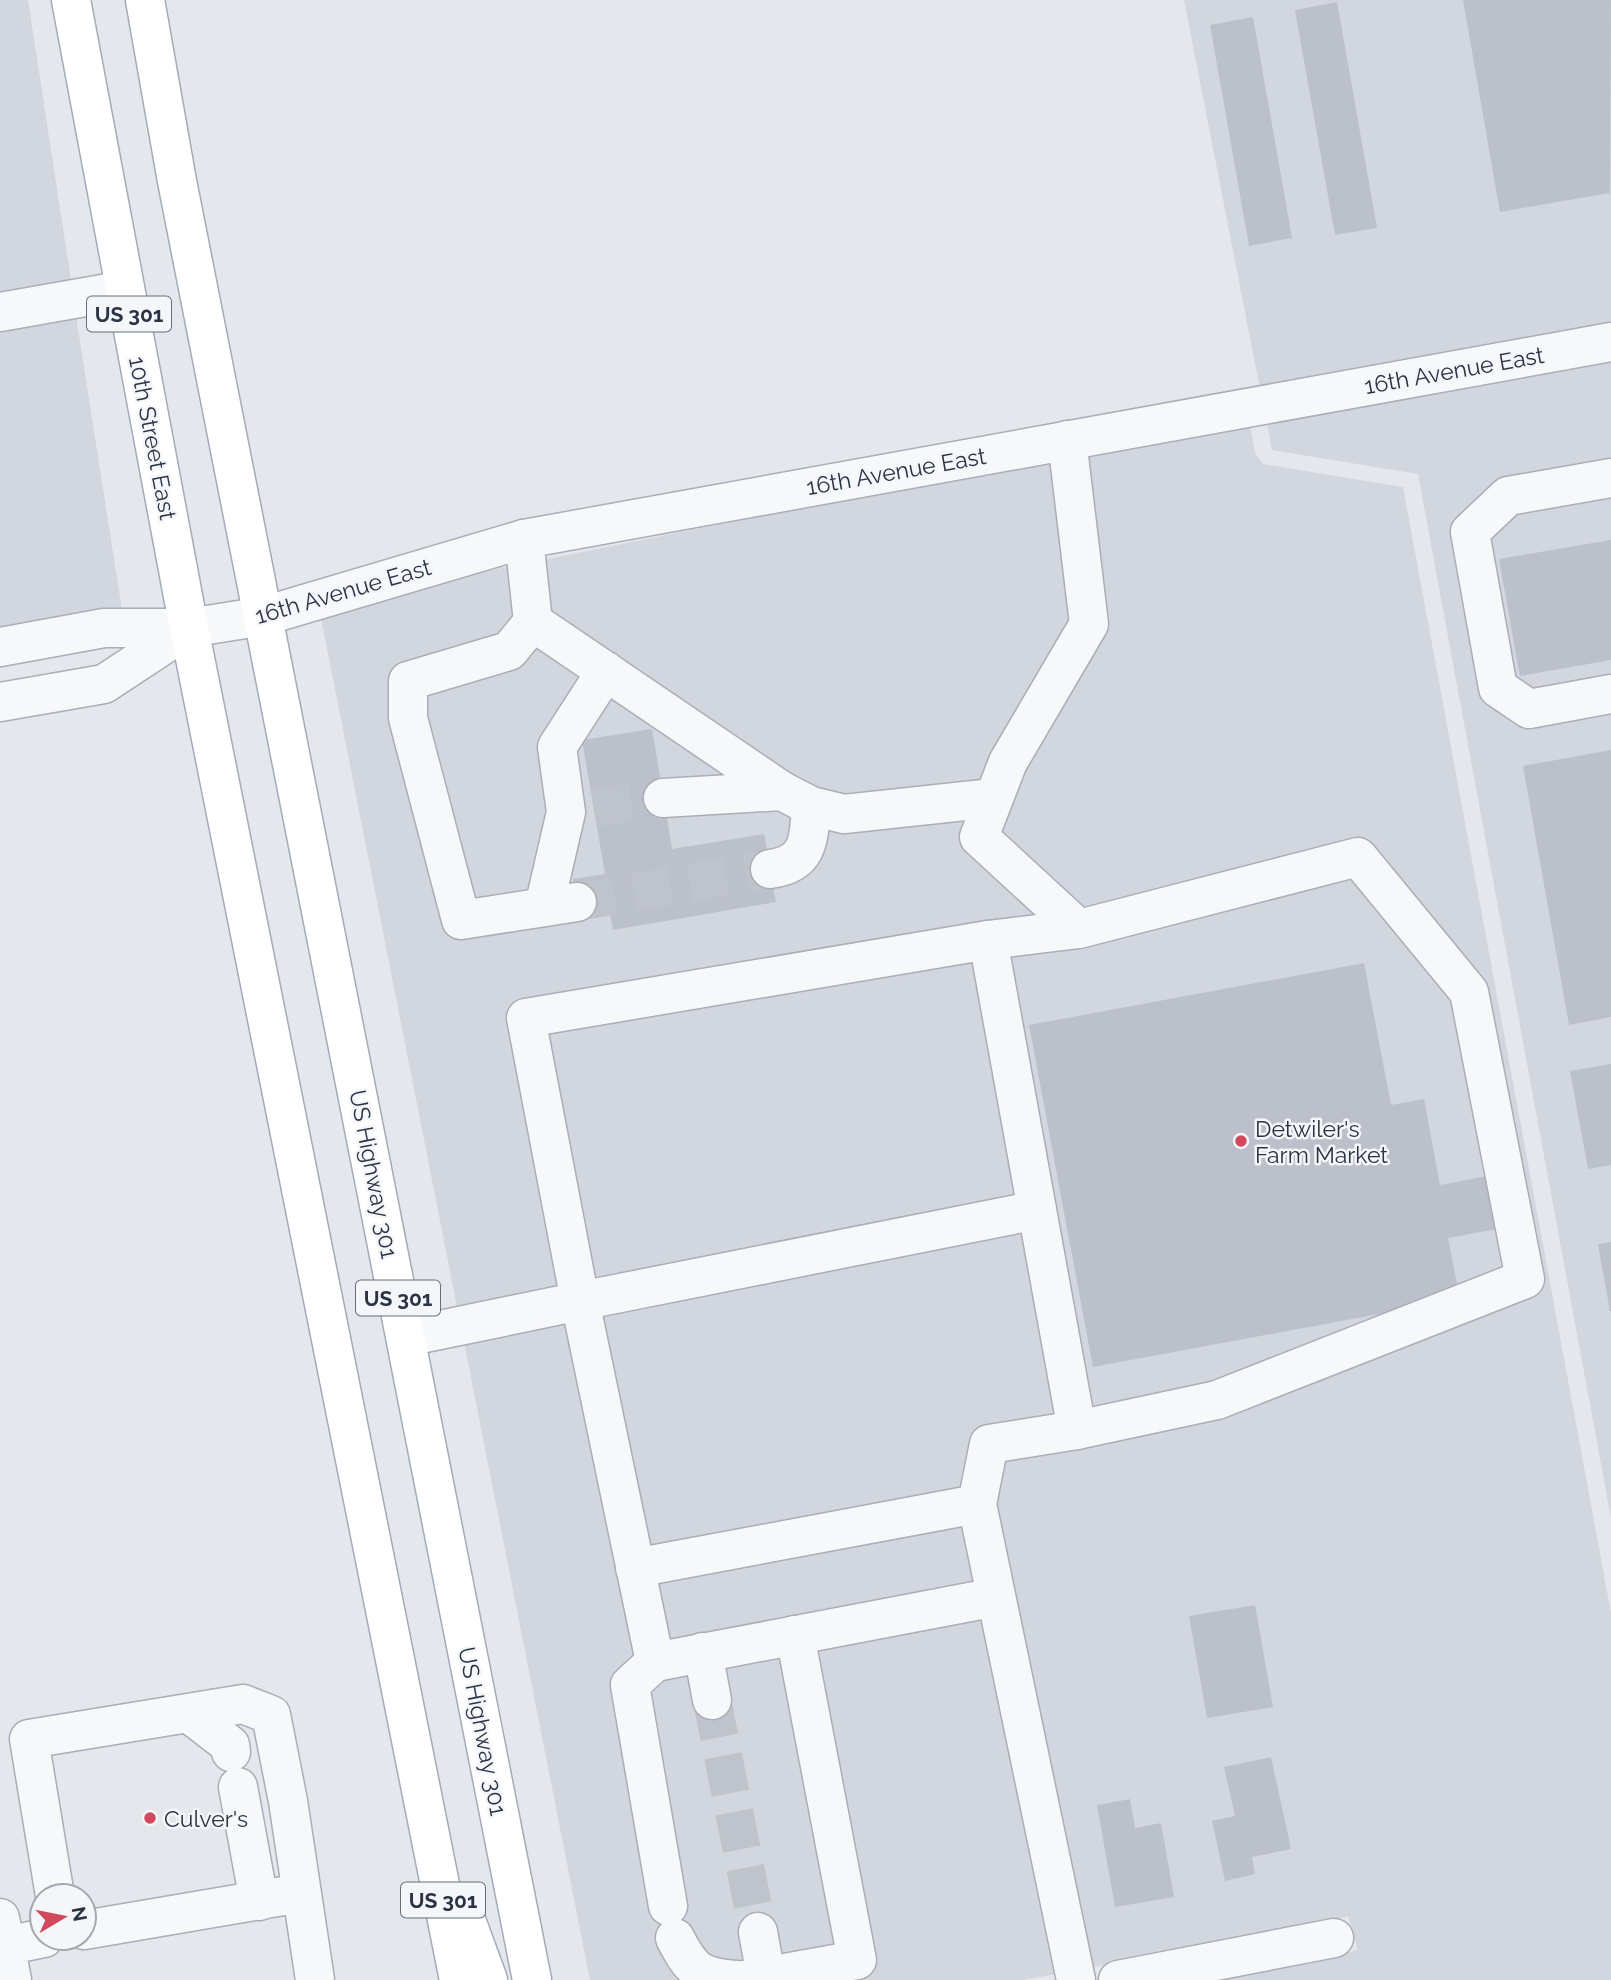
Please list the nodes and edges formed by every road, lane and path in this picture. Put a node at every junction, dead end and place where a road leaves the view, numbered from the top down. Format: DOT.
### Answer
graph roads {
  1 [pos="71,0"];
  2 [pos="145,0"];
  3 [pos="125,290"];
  4 [pos="0,312"];
  5 [pos="1611,342"];
  6 [pos="1068,440"];
  7 [pos="1611,478"];
  8 [pos="524,538"];
  9 [pos="264,616"];
  10 [pos="533,622"];
  11 [pos="189,628"];
  12 [pos="0,647"];
  13 [pos="606,671"];
  14 [pos="1611,694"];
  15 [pos="0,702"];
  16 [pos="663,798"];
  17 [pos="993,798"];
  18 [pos="797,799"];
  19 [pos="770,869"];
  20 [pos="1079,929"];
  21 [pos="988,940"];
  22 [pos="1037,1210"];
  23 [pos="580,1301"];
  24 [pos="406,1338"];
  25 [pos="1077,1430"];
  26 [pos="977,1504"];
  27 [pos="635,1568"];
  28 [pos="996,1597"];
  29 [pos="794,1635"];
  30 [pos="703,1653"];
  31 [pos="654,1662"];
  32 [pos="712,1700"];
  33 [pos="191,1714"];
  34 [pos="14,1742"];
  35 [pos="428,1820"];
  36 [pos="51,1882"];
  37 [pos="301,1893"];
  38 [pos="259,1901"];
  39 [pos="98,1928"];
  40 [pos="758,1932"];
  41 [pos="1334,1938"];
  42 [pos="28,1942"];
  43 [pos="6,1948"];
  44 [pos="859,1970"];
  45 [pos="749,1979"];
  46 [pos="314,1980"];
  47 [pos="459,1980"];
  48 [pos="488,1980"];
  49 [pos="532,1980"];
  50 [pos="1076,1980"];
  51 [pos="1118,1980"];
  1 -- 3 [label="main road, 10th Street East / US 301"];
  2 -- 9 [label="main road, US 301"];
  3 -- 4 [label="street"];
  3 -- 11 [label="main road, 10th Street East / US 301"];
  5 -- 6 [label="street, 16th Avenue East"];
  6 -- 8 [label="street, 16th Avenue East"];
  6 -- 17 [label="street"];
  7 -- 14 [label="street"];
  8 -- 9 [label="street, 16th Avenue East"];
  8 -- 10 [label="street"];
  9 -- 11 [label="street, 16th Avenue East"];
  9 -- 24 [label="main road, US Highway 301 / US 301"];
  10 -- 13 [label="street"];
  10 -- 13 [label="street"];
  11 -- 12 [label="street, 16th Avenue East"];
  11 -- 15 [label="street"];
  11 -- 35 [label="main road, US 301"];
  13 -- 18 [label="street"];
  16 -- 18 [label="street"];
  17 -- 18 [label="street"];
  17 -- 20 [label="street"];
  18 -- 19 [label="street"];
  20 -- 21 [label="street"];
  20 -- 25 [label="street"];
  21 -- 22 [label="street"];
  21 -- 23 [label="street"];
  22 -- 23 [label="street"];
  22 -- 25 [label="street"];
  23 -- 24 [label="street"];
  23 -- 27 [label="street"];
  24 -- 49 [label="main road, US Highway 301 / US 301"];
  25 -- 26 [label="street"];
  26 -- 27 [label="street"];
  26 -- 28 [label="street"];
  27 -- 31 [label="street"];
  28 -- 29 [label="street"];
  28 -- 50 [label="street"];
  29 -- 30 [label="street"];
  29 -- 44 [label="street"];
  30 -- 31 [label="street"];
  30 -- 32 [label="street"];
  31 -- 45 [label="street"];
  33 -- 34 [label="street"];
  33 -- 37 [label="street"];
  33 -- 38 [label="street"];
  34 -- 36 [label="street"];
  35 -- 47 [label="main road, US 301"];
  35 -- 48 [label="main road"];
  37 -- 38 [label="street"];
  37 -- 46 [label="street"];
  38 -- 39 [label="street"];
  40 -- 45 [label="street"];
  41 -- 51 [label="street"];
  42 -- 43 [label="street"];
  44 -- 45 [label="street"];
}
